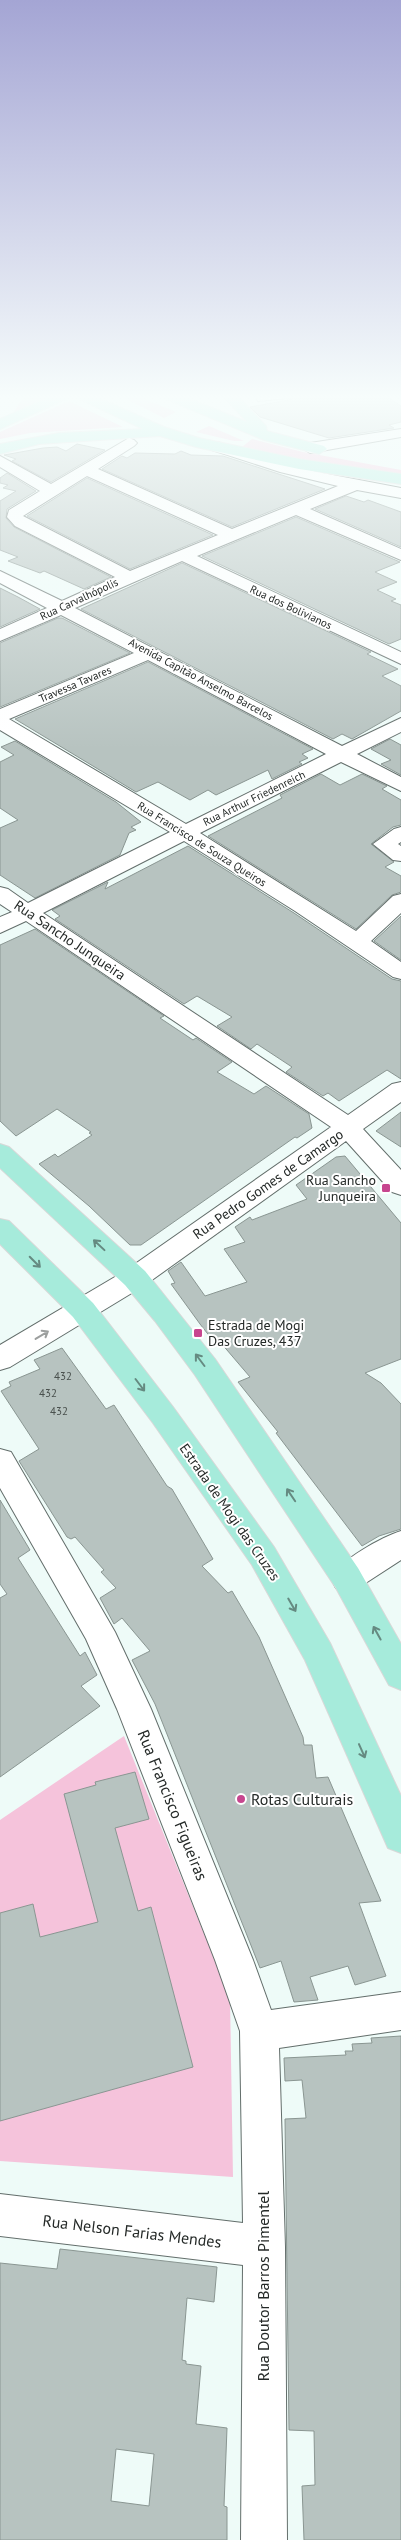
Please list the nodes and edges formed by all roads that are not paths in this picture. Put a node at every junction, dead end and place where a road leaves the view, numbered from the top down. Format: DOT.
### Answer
graph roads {
  1 [pos="15,513"];
  2 [pos="182,513"];
  3 [pos="287,513"];
  4 [pos="304,513"];
  5 [pos="231,535"];
  6 [pos="401,554"];
  7 [pos="182,555"];
  8 [pos="0,576"];
  9 [pos="129,577"];
  10 [pos="62,606"];
  11 [pos="0,636"];
  12 [pos="150,653"];
  13 [pos="401,659"];
  14 [pos="0,716"];
  15 [pos="0,722"];
  16 [pos="401,724"];
  17 [pos="343,755"];
  18 [pos="401,785"];
  19 [pos="184,832"];
  20 [pos="401,833"];
  21 [pos="401,855"];
  22 [pos="0,894"];
  23 [pos="401,901"];
  24 [pos="27,913"];
  25 [pos="0,926"];
  26 [pos="358,942"];
  27 [pos="401,972"];
  28 [pos="401,1090"];
  29 [pos="347,1127"];
  30 [pos="0,1153"];
  31 [pos="401,1186"];
  32 [pos="0,1228"];
  33 [pos="135,1278"];
  34 [pos="83,1310"];
  35 [pos="0,1359"];
  36 [pos="0,1461"];
  37 [pos="401,1544"];
  38 [pos="346,1578"];
  39 [pos="401,1675"];
  40 [pos="401,1836"];
  41 [pos="401,2011"];
  42 [pos="259,2031"];
  43 [pos="0,2215"];
  44 [pos="264,2247"];
  45 [pos="264,2540"];
  1 -- 9 [label="street"];
  2 -- 5 [label="street"];
  3 -- 5 [label="street, Rua Carvalhópolis"];
  4 -- 6 [label="street"];
  5 -- 7 [label="street, Rua Carvalhópolis"];
  7 -- 9 [label="street, Rua Carvalhópolis"];
  7 -- 13 [label="street, Rua dos Bolivianos"];
  8 -- 10 [label="street, Avenida Capitão Anselmo Barcelos"];
  9 -- 10 [label="street, Rua Carvalhópolis"];
  10 -- 11 [label="street, Rua Carvalhópolis"];
  10 -- 12 [label="street, Avenida Capitão Anselmo Barcelos"];
  12 -- 14 [label="street, Travessa Tavares"];
  12 -- 17 [label="street, Avenida Capitão Anselmo Barcelos"];
  15 -- 19 [label="street, Rua Francisco de Souza Queiros"];
  16 -- 17 [label="street, Rua Arthur Friedenreich"];
  17 -- 18 [label="street, Avenida Capitão Anselmo Barcelos"];
  17 -- 19 [label="street, Rua Arthur Friedenreich"];
  19 -- 24 [label="street, Rua Arthur Friedenreich"];
  19 -- 26 [label="street, Rua Francisco de Souza Queiros"];
  20 -- 21 [label="street"];
  22 -- 24 [label="street, Rua Sancho Junqueira"];
  23 -- 26 [label="street"];
  24 -- 25 [label="street, Rua Arthur Friedenreich"];
  24 -- 29 [label="street, Rua Sancho Junqueira"];
  26 -- 27 [label="street, Rua Francisco de Souza Queiros"];
  28 -- 29 [label="street, Rua Pedro Gomes de Camargo"];
  29 -- 31 [label="street, Rua Sancho Junqueira"];
  29 -- 33 [label="street, Rua Pedro Gomes de Camargo"];
  33 -- 30 [label="main road, one-way"];
  32 -- 34 [label="main road, Estrada de Mogi das Cruzes, one-way"];
  33 -- 34 [label="street, Rua Pedro Gomes de Camargo"];
  38 -- 33 [label="main road, one-way"];
  35 -- 34 [label="street, Rua Pedro Gomes de Camargo, one-way"];
  34 -- 40 [label="main road, Estrada de Mogi das Cruzes, one-way"];
  36 -- 42 [label="street, Rua Francisco Figueiras"];
  37 -- 38 [label="street"];
  39 -- 38 [label="main road, one-way"];
  41 -- 42 [label="street"];
  42 -- 44 [label="street, Rua Doutor Barros Pimentel"];
  43 -- 44 [label="street, Rua Nelson Farias Mendes"];
  44 -- 45 [label="street, Rua Doutor Barros Pimentel"];
}
